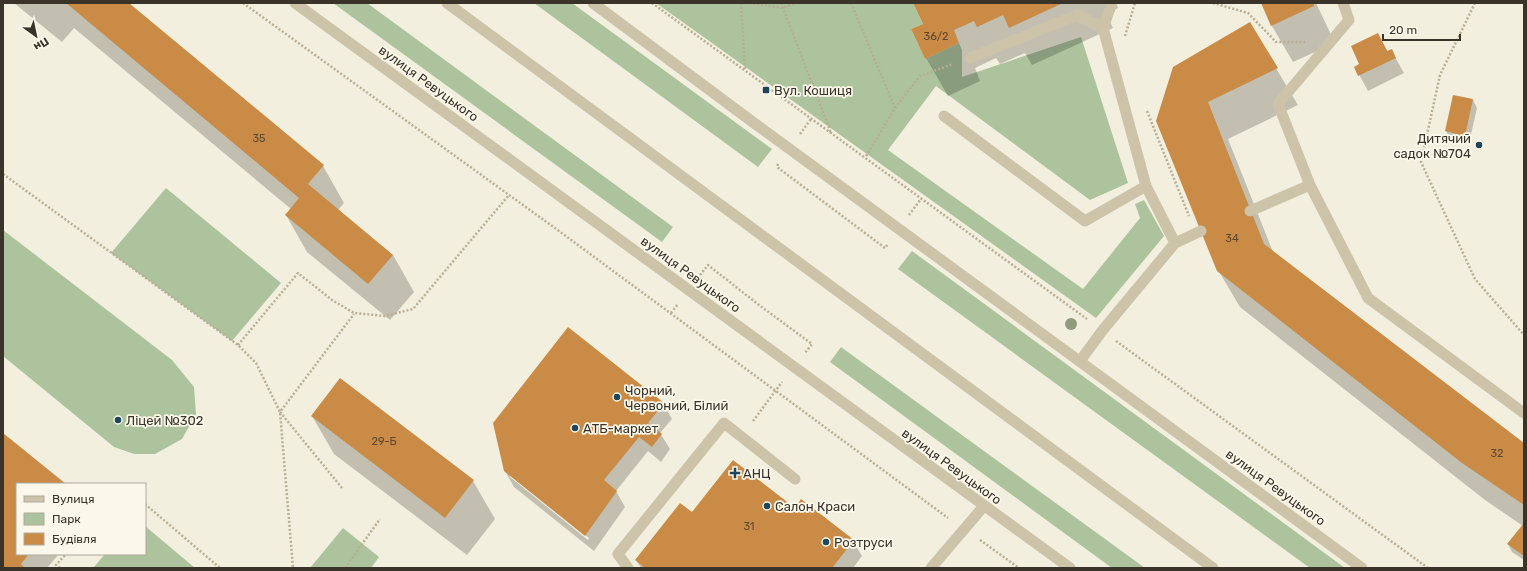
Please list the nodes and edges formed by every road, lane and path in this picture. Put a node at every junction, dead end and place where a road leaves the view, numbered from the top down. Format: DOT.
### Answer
graph roads {
  1 [pos="243,3"];
  2 [pos="295,3"];
  3 [pos="447,3"];
  4 [pos="593,3"];
  5 [pos="652,3"];
  6 [pos="741,3"];
  7 [pos="749,3"];
  8 [pos="781,3"];
  9 [pos="795,3"];
  10 [pos="851,3"];
  11 [pos="1112,3"];
  12 [pos="1213,3"];
  13 [pos="1343,3"];
  14 [pos="1475,3"];
  15 [pos="782,8"];
  16 [pos="1103,28"];
  17 [pos="1331,43"];
  18 [pos="970,58"];
  19 [pos="744,70"];
  20 [pos="895,108"];
  21 [pos="944,116"];
  22 [pos="831,134"];
  23 [pos="865,158"];
  24 [pos="776,167"];
  25 [pos="3,174"];
  26 [pos="1310,185"];
  27 [pos="1146,186"];
  28 [pos="509,195"];
  29 [pos="1250,211"];
  30 [pos="1201,231"];
  31 [pos="1175,243"];
  32 [pos="885,248"];
  33 [pos="708,265"];
  34 [pos="354,314"];
  35 [pos="1102,331"];
  36 [pos="1524,335"];
  37 [pos="238,345"];
  38 [pos="1080,362"];
  39 [pos="794,367"];
  40 [pos="776,390"];
  41 [pos="280,412"];
  42 [pos="1524,413"];
  43 [pos="741,436"];
  44 [pos="795,479"];
  45 [pos="342,488"];
  46 [pos="146,505"];
  47 [pos="984,506"];
  48 [pos="380,519"];
  49 [pos="964,529"];
  50 [pos="65,555"];
  51 [pos="60,568"];
  52 [pos="220,568"];
  53 [pos="293,568"];
  54 [pos="345,568"];
  55 [pos="628,568"];
  56 [pos="931,568"];
  57 [pos="1019,568"];
  58 [pos="1070,568"];
  59 [pos="1214,568"];
  60 [pos="1362,568"];
  61 [pos="1428,568"];
  1 -- 28 [label="path"];
  2 -- 39 [label="street, вулиця Ревуцького"];
  3 -- 59 [label="street"];
  4 -- 38 [label="street, вулиця Ревуцького"];
  5 -- 19 [label="path"];
  6 -- 19 [label="path"];
  7 -- 15 [label="path"];
  8 -- 15 [label="path"];
  9 -- 15 [label="path"];
  10 -- 20 [label="path"];
  11 -- 16 [label="street"];
  12 -- 17 [label="path"];
  13 -- 17 [label="street"];
  14 -- 36 [label="path"];
  15 -- 22 [label="path"];
  16 -- 18 [label="street"];
  16 -- 27 [label="street"];
  17 -- 26 [label="street"];
  18 -- 20 [label="path"];
  19 -- 22 [label="path"];
  20 -- 23 [label="path"];
  21 -- 27 [label="street"];
  22 -- 23 [label="path"];
  23 -- 35 [label="path"];
  24 -- 32 [label="path"];
  25 -- 37 [label="path"];
  26 -- 29 [label="street"];
  26 -- 42 [label="street"];
  27 -- 31 [label="street"];
  28 -- 34 [label="path"];
  28 -- 40 [label="path"];
  30 -- 31 [label="street"];
  31 -- 35 [label="street"];
  33 -- 39 [label="path"];
  34 -- 37 [label="path"];
  34 -- 41 [label="path"];
  35 -- 38 [label="street"];
  35 -- 61 [label="path"];
  37 -- 41 [label="path"];
  38 -- 60 [label="street, вулиця Ревуцького"];
  39 -- 40 [label="path"];
  39 -- 47 [label="street, вулиця Ревуцького"];
  40 -- 43 [label="path"];
  40 -- 49 [label="path"];
  41 -- 45 [label="path"];
  41 -- 53 [label="path"];
  43 -- 44 [label="street"];
  43 -- 55 [label="street"];
  46 -- 52 [label="path"];
  47 -- 49 [label="street"];
  47 -- 58 [label="street, вулиця Ревуцького"];
  48 -- 54 [label="path"];
  49 -- 56 [label="street"];
  49 -- 57 [label="path"];
  50 -- 51 [label="path"];
}
